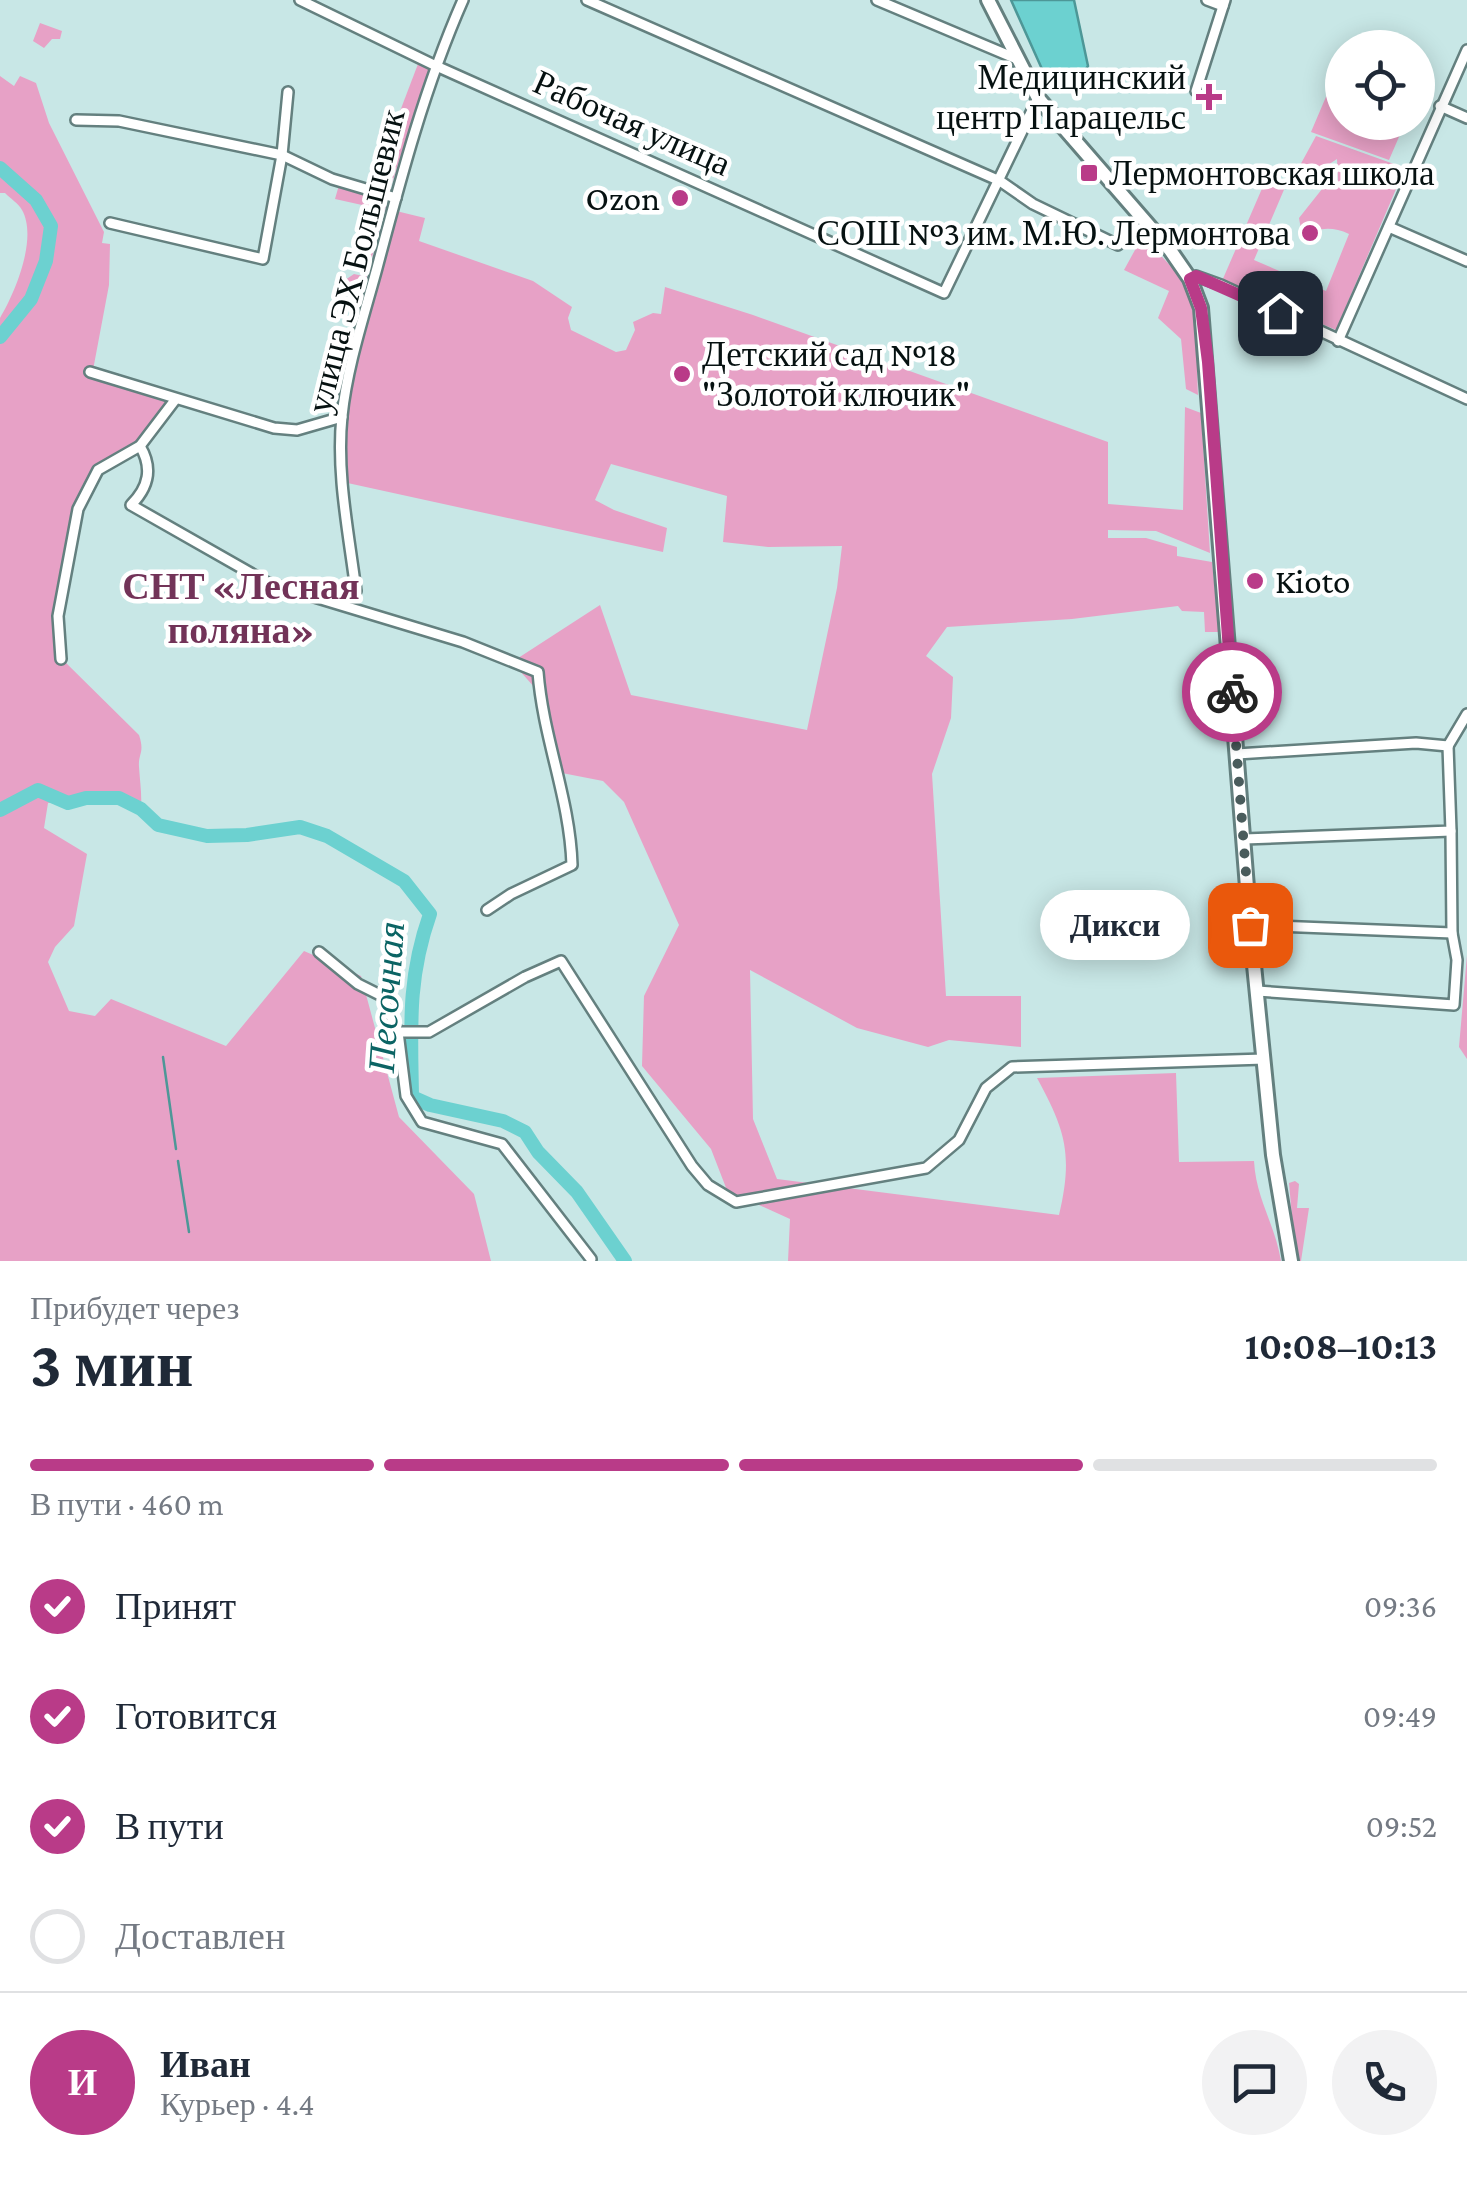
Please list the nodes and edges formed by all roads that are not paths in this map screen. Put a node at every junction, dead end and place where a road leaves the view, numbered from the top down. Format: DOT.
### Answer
graph roads {
  1 [pos="300,0"];
  2 [pos="464,0"];
  3 [pos="587,0"];
  4 [pos="878,0"];
  5 [pos="988,0"];
  6 [pos="1207,0"];
  7 [pos="1224,3"];
  8 [pos="1467,50"];
  9 [pos="1017,60"];
  10 [pos="434,65"];
  11 [pos="1196,91"];
  12 [pos="288,92"];
  13 [pos="1038,98"];
  14 [pos="1440,106"];
  15 [pos="1467,118"];
  16 [pos="76,120"];
  17 [pos="282,155"];
  18 [pos="1000,181"];
  19 [pos="396,198"];
  20 [pos="110,224"];
  21 [pos="1389,227"];
  22 [pos="1118,244"];
  23 [pos="1467,261"];
  24 [pos="1190,279"];
  25 [pos="1338,341"];
  26 [pos="90,372"];
  27 [pos="1467,399"];
  28 [pos="175,400"];
  29 [pos="342,417"];
  30 [pos="140,446"];
  31 [pos="356,591"];
  32 [pos="62,659"];
  33 [pos="1467,714"];
  34 [pos="1448,746"];
  35 [pos="1238,754"];
  36 [pos="1451,831"];
  37 [pos="1244,839"];
  38 [pos="487,910"];
  39 [pos="1250,925"];
  40 [pos="1452,933"];
  41 [pos="319,952"];
  42 [pos="1257,991"];
  43 [pos="398,1032"];
  44 [pos="1264,1059"];
  45 [pos="592,1259"];
  46 [pos="1290,1261"];
  1 -- 10 [label="street, Рабочая улица"];
  2 -- 10 [label="street, улица ЭХ Большевик"];
  3 -- 18 [label="street"];
  4 -- 9 [label="street"];
  5 -- 9 [label="main road"];
  6 -- 7 [label="street"];
  7 -- 11 [label="street"];
  8 -- 14 [label="street"];
  9 -- 13 [label="main road"];
  10 -- 18 [label="street, Рабочая улица"];
  10 -- 19 [label="street, улица ЭХ Большевик"];
  12 -- 17 [label="street"];
  13 -- 18 [label="street"];
  13 -- 24 [label="main road"];
  14 -- 15 [label="street"];
  14 -- 21 [label="street"];
  16 -- 17 [label="street"];
  17 -- 19 [label="street"];
  17 -- 20 [label="street"];
  18 -- 22 [label="street"];
  19 -- 29 [label="street, улица ЭХ Большевик"];
  21 -- 23 [label="street"];
  21 -- 25 [label="street"];
  24 -- 25 [label="street"];
  24 -- 35 [label="main road"];
  25 -- 27 [label="street"];
  26 -- 29 [label="street"];
  28 -- 30 [label="street"];
  29 -- 31 [label="street, улица ЭХ Большевик"];
  30 -- 32 [label="street"];
  30 -- 38 [label="street"];
  33 -- 34 [label="street"];
  34 -- 35 [label="street"];
  34 -- 36 [label="street"];
  35 -- 37 [label="main road"];
  36 -- 37 [label="street"];
  36 -- 40 [label="street"];
  37 -- 39 [label="main road"];
  39 -- 40 [label="street"];
  39 -- 42 [label="main road"];
  40 -- 42 [label="street"];
  41 -- 43 [label="street"];
  42 -- 44 [label="main road"];
  43 -- 44 [label="street"];
  43 -- 45 [label="street"];
  44 -- 46 [label="main road"];
}
